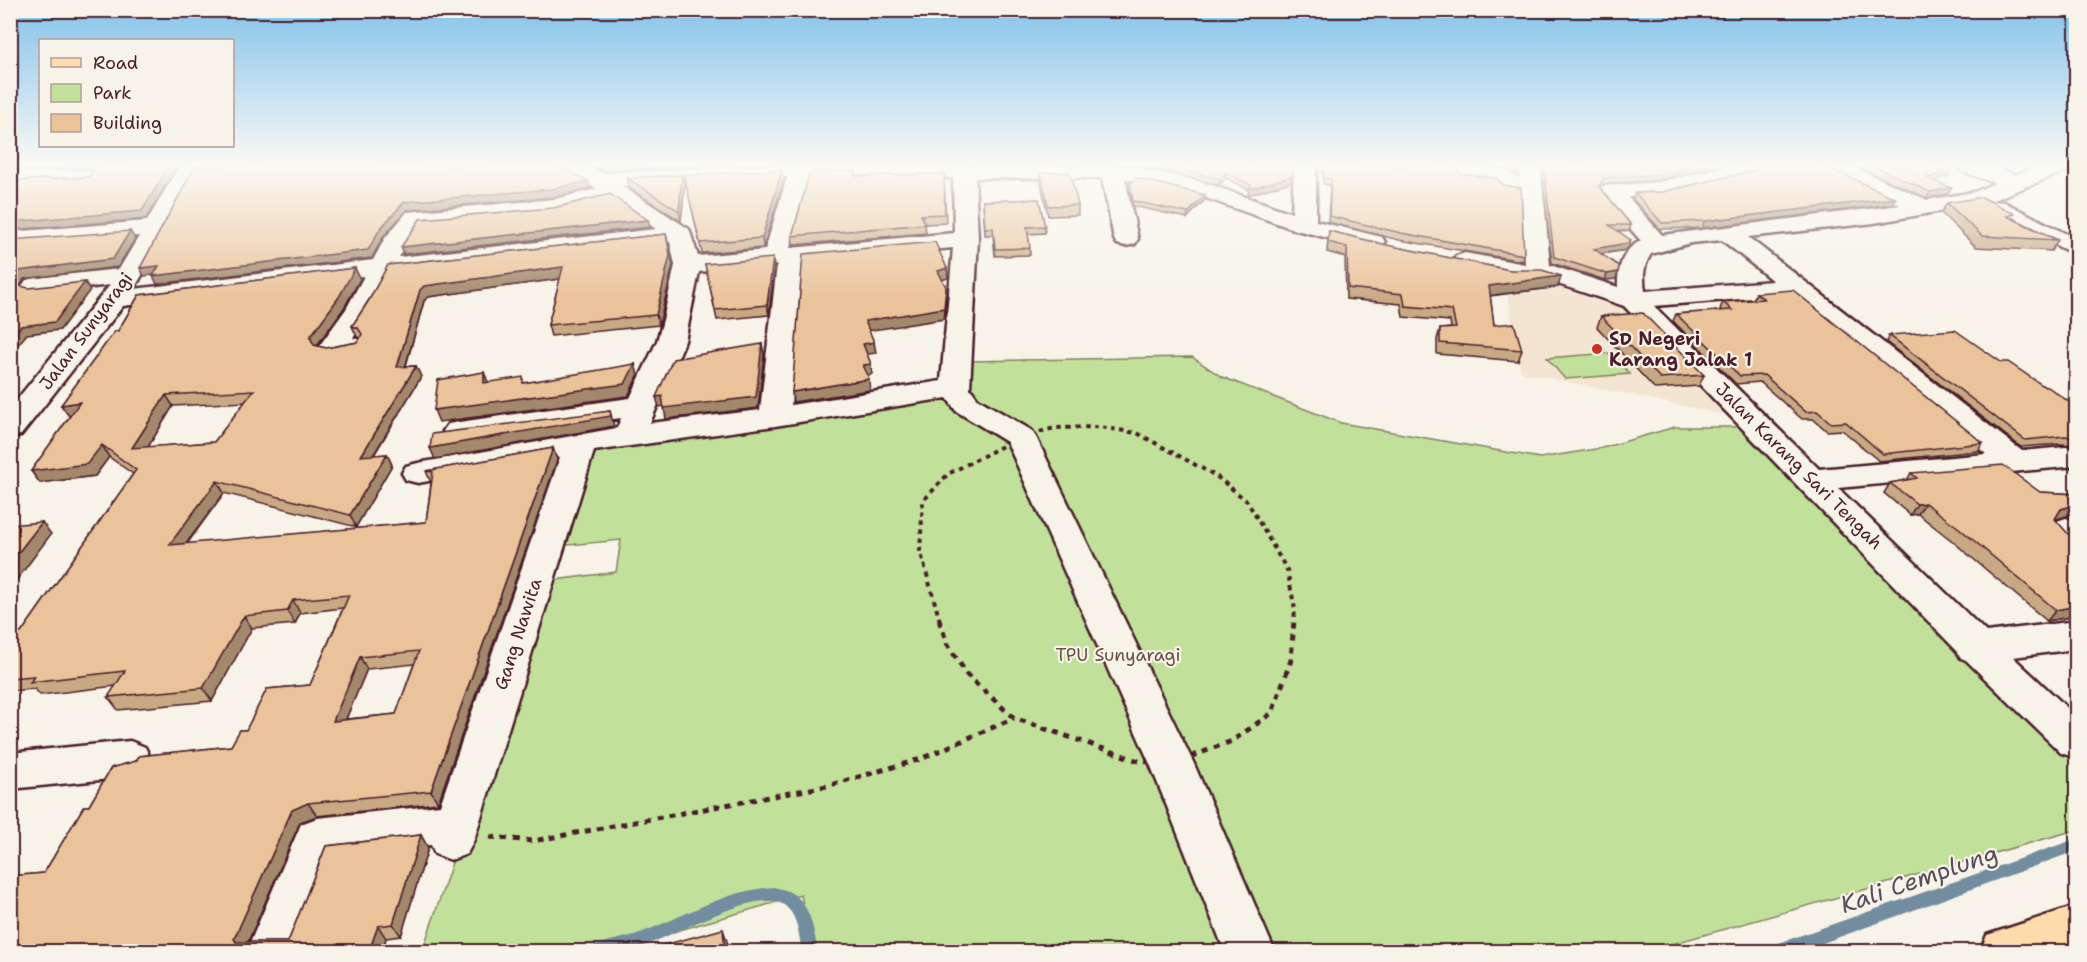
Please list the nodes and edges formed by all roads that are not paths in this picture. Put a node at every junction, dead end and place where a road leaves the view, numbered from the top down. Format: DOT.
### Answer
graph roads {
  1 [pos="166,211"];
  2 [pos="487,211"];
  3 [pos="646,211"];
  4 [pos="791,211"];
  5 [pos="965,211"];
  6 [pos="1120,211"];
  7 [pos="1264,211"];
  8 [pos="1304,211"];
  9 [pos="1534,211"];
  10 [pos="1628,211"];
  11 [pos="1902,211"];
  12 [pos="2004,211"];
  13 [pos="1304,225"];
  14 [pos="158,227"];
  15 [pos="1727,232"];
  16 [pos="680,234"];
  17 [pos="10,239"];
  18 [pos="966,239"];
  19 [pos="1126,239"];
  20 [pos="1656,243"];
  21 [pos="2076,248"];
  22 [pos="1398,249"];
  23 [pos="783,257"];
  24 [pos="1442,257"];
  25 [pos="688,265"];
  26 [pos="381,266"];
  27 [pos="1538,269"];
  28 [pos="130,275"];
  29 [pos="35,286"];
  30 [pos="1795,287"];
  31 [pos="115,299"];
  32 [pos="1633,300"];
  33 [pos="351,346"];
  34 [pos="955,388"];
  35 [pos="642,406"];
  36 [pos="775,417"];
  37 [pos="11,427"];
  38 [pos="437,434"];
  39 [pos="629,435"];
  40 [pos="580,444"];
  41 [pos="2076,456"];
  42 [pos="2016,462"];
  43 [pos="418,473"];
  44 [pos="1814,480"];
  45 [pos="2076,635"];
  46 [pos="1975,648"];
  47 [pos="2076,741"];
  48 [pos="130,759"];
  49 [pos="10,771"];
  50 [pos="2076,929"];
  51 [pos="271,951"];
  52 [pos="1250,951"];
  53 [pos="2005,951"];
  1 -- 14 [label="street, Jalan Sunyaragi"];
  2 -- 26 [label="street"];
  3 -- 16 [label="street"];
  4 -- 23 [label="street"];
  5 -- 18 [label="street"];
  6 -- 19 [label="street"];
  7 -- 13 [label="street"];
  8 -- 13 [label="street"];
  9 -- 27 [label="street"];
  10 -- 20 [label="street"];
  11 -- 15 [label="street"];
  12 -- 21 [label="street"];
  13 -- 22 [label="street"];
  14 -- 17 [label="street"];
  14 -- 28 [label="street, Jalan Sunyaragi"];
  15 -- 20 [label="street"];
  15 -- 30 [label="street"];
  16 -- 25 [label="street"];
  16 -- 26 [label="street"];
  18 -- 23 [label="street"];
  18 -- 34 [label="street"];
  20 -- 32 [label="street"];
  23 -- 25 [label="street"];
  23 -- 36 [label="street"];
  24 -- 27 [label="street"];
  25 -- 35 [label="street"];
  26 -- 31 [label="street"];
  26 -- 33 [label="street"];
  27 -- 32 [label="street"];
  28 -- 29 [label="street"];
  28 -- 31 [label="street, Jalan Sunyaragi"];
  30 -- 32 [label="street"];
  30 -- 42 [label="street"];
  31 -- 37 [label="street, Jalan Sunyaragi"];
  32 -- 44 [label="street, Jalan Karang Sari Tengah"];
  34 -- 36 [label="street"];
  34 -- 52 [label="street"];
  35 -- 38 [label="street"];
  35 -- 39 [label="street"];
  36 -- 39 [label="street"];
  39 -- 40 [label="street"];
  40 -- 43 [label="street"];
  40 -- 51 [label="street, Gang Nawita"];
  41 -- 42 [label="street"];
  42 -- 44 [label="street"];
  44 -- 46 [label="street, Jalan Karang Sari Tengah"];
  45 -- 46 [label="street"];
  46 -- 47 [label="street, Jalan Karang Sari Tengah"];
  48 -- 49 [label="street"];
  50 -- 53 [label="main road"];
}
